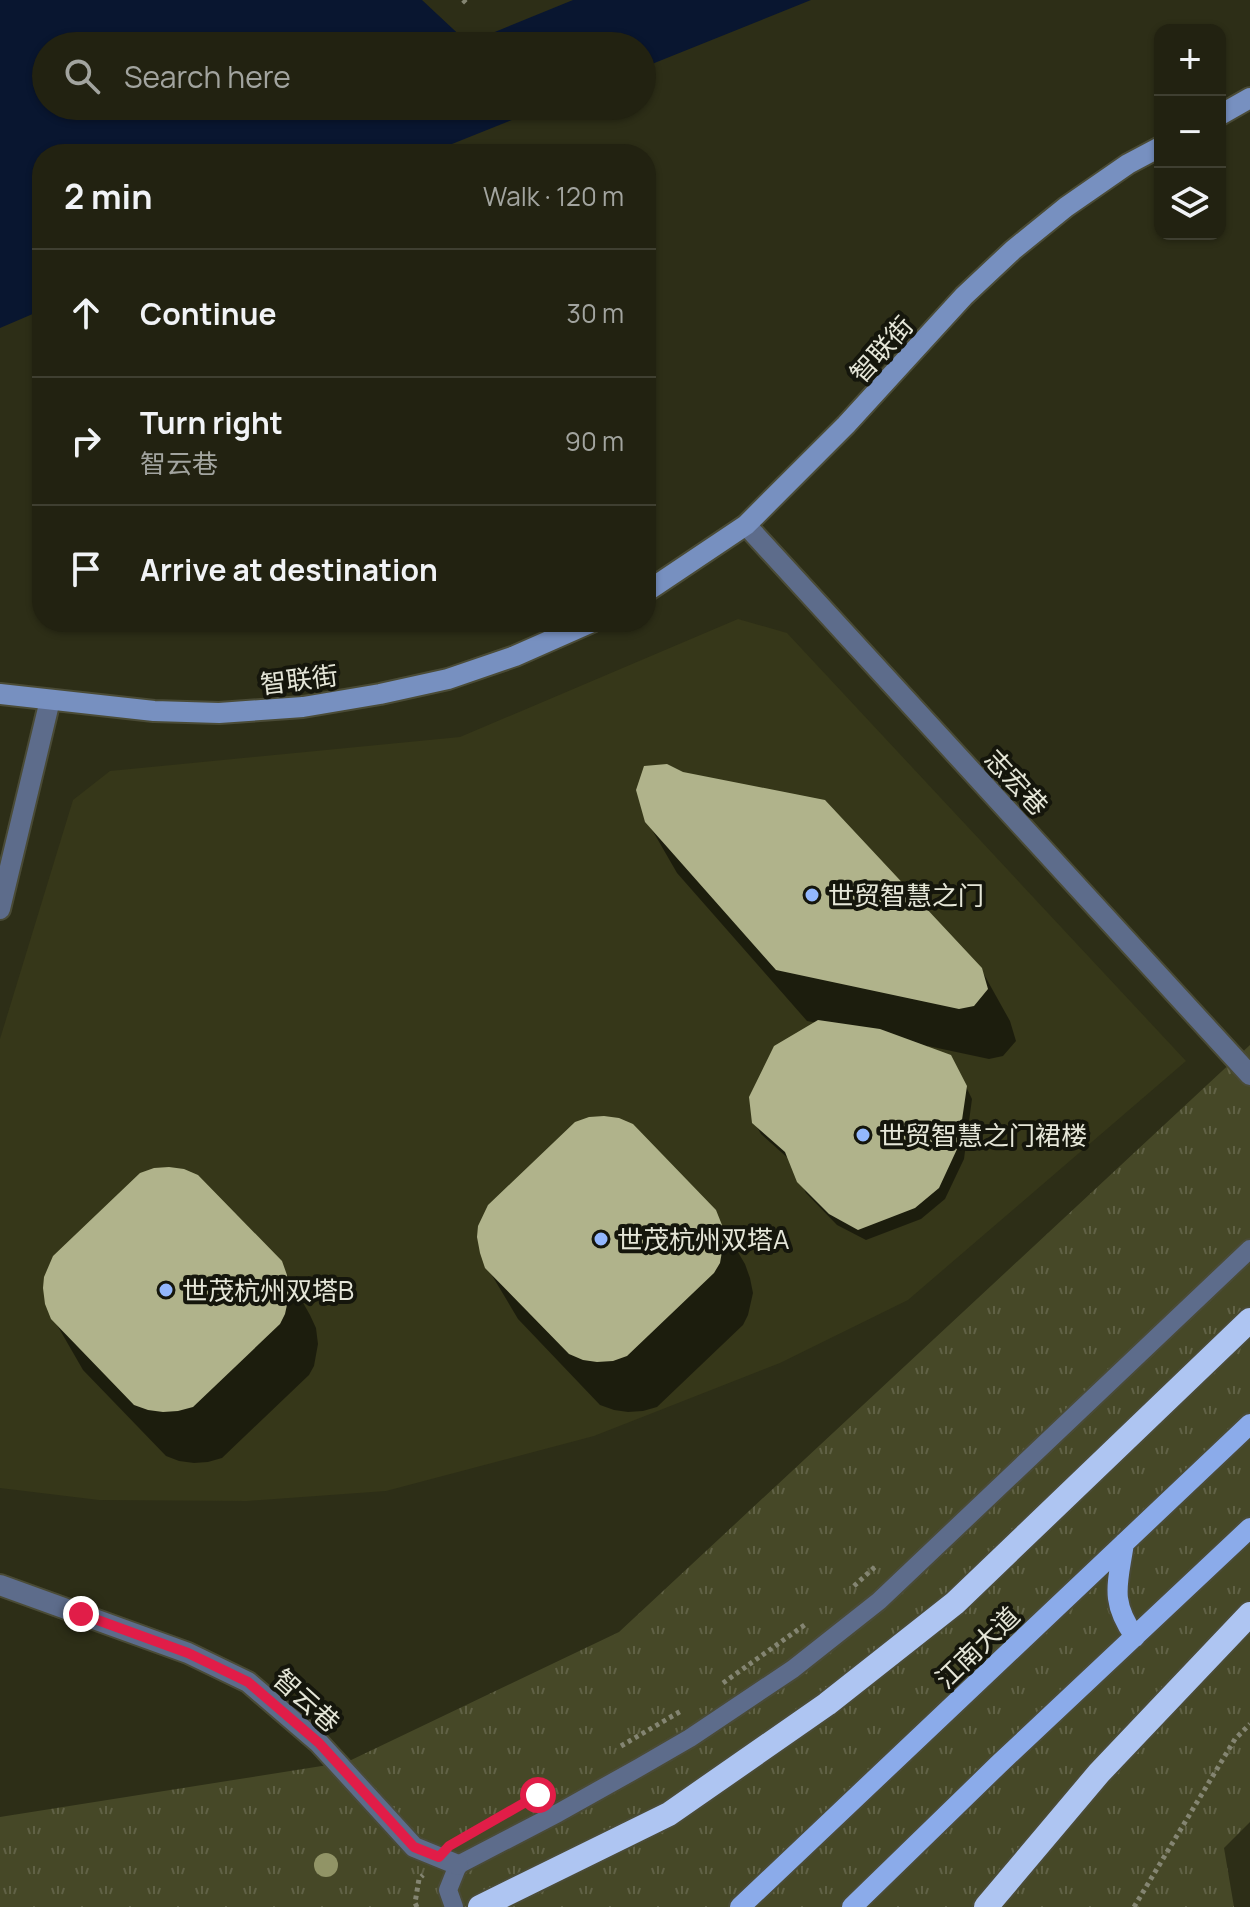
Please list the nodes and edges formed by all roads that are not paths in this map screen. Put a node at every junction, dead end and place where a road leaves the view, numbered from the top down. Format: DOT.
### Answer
graph roads {
  1 [pos="1250,98"];
  2 [pos="1226,112"];
  3 [pos="1154,150"];
  4 [pos="746,525"];
  5 [pos="656,585"];
  6 [pos="569,632"];
  7 [pos="0,694"];
  8 [pos="50,700"];
  9 [pos="0,909"];
  10 [pos="1250,1075"];
  11 [pos="1250,1249"];
  12 [pos="1250,1320"];
  13 [pos="1250,1424"];
  14 [pos="1250,1528"];
  15 [pos="1124,1543"];
  16 [pos="0,1585"];
  17 [pos="1250,1614"];
  18 [pos="1135,1637"];
  19 [pos="448,1861"];
  20 [pos="454,1907"];
  21 [pos="480,1907"];
  22 [pos="740,1907"];
  23 [pos="852,1907"];
  24 [pos="986,1907"];
  1 -- 2 [label="street"];
  3 -- 4 [label="street, 智联街"];
  4 -- 5 [label="street, 智联街"];
  4 -- 10 [label="street, 志宏巷"];
  6 -- 8 [label="street, 智联街"];
  7 -- 8 [label="street, 智联街"];
  8 -- 9 [label="street"];
  11 -- 19 [label="lane"];
  12 -- 21 [label="highway"];
  13 -- 15 [label="main road, 江南大道"];
  14 -- 18 [label="main road"];
  15 -- 18 [label="main road"];
  15 -- 22 [label="main road, 江南大道"];
  16 -- 19 [label="street, 智云巷"];
  17 -- 24 [label="highway"];
  18 -- 23 [label="main road"];
  19 -- 20 [label="lane"];
}
